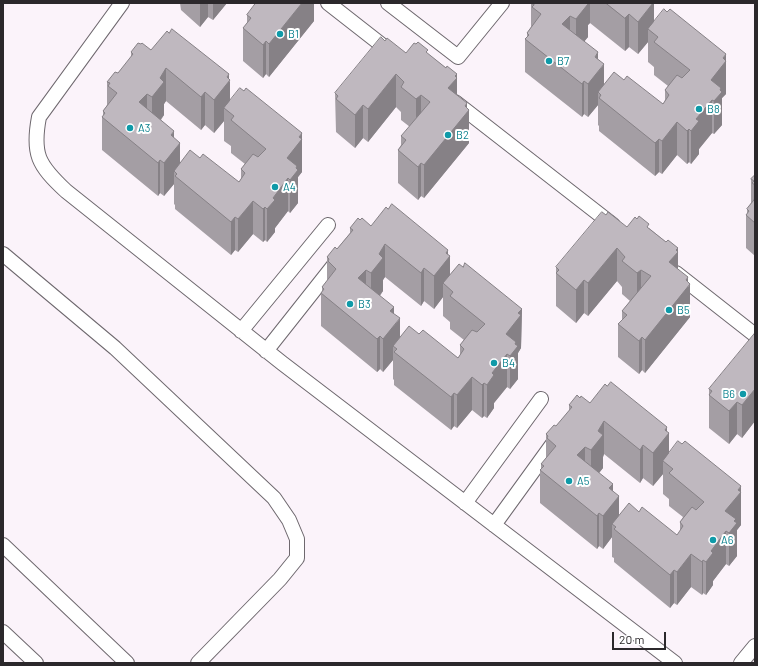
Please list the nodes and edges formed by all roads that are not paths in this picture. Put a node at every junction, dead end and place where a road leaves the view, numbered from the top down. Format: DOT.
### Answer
graph roads {
  1 [pos="122,3"];
  2 [pos="328,3"];
  3 [pos="388,3"];
  4 [pos="502,3"];
  5 [pos="402,61"];
  6 [pos="446,95"];
  7 [pos="328,225"];
  8 [pos="623,232"];
  9 [pos="347,248"];
  10 [pos="3,254"];
  11 [pos="667,266"];
  12 [pos="241,331"];
  13 [pos="755,335"];
  14 [pos="266,351"];
  15 [pos="541,399"];
  16 [pos="565,426"];
  17 [pos="465,503"];
  18 [pos="494,525"];
  19 [pos="3,545"];
  20 [pos="3,632"];
  21 [pos="755,646"];
  22 [pos="36,663"];
  23 [pos="127,663"];
  24 [pos="198,663"];
  25 [pos="675,663"];
  26 [pos="741,663"];
  1 -- 12 [label="street"];
  2 -- 5 [label="street"];
  3 -- 4 [label="street"];
  6 -- 8 [label="street"];
  7 -- 12 [label="street"];
  9 -- 14 [label="street"];
  10 -- 24 [label="street"];
  11 -- 13 [label="street"];
  12 -- 14 [label="street"];
  14 -- 17 [label="street"];
  15 -- 17 [label="street"];
  16 -- 18 [label="street"];
  17 -- 18 [label="street"];
  18 -- 25 [label="street"];
  19 -- 23 [label="street"];
  20 -- 22 [label="street"];
  21 -- 26 [label="street"];
}
